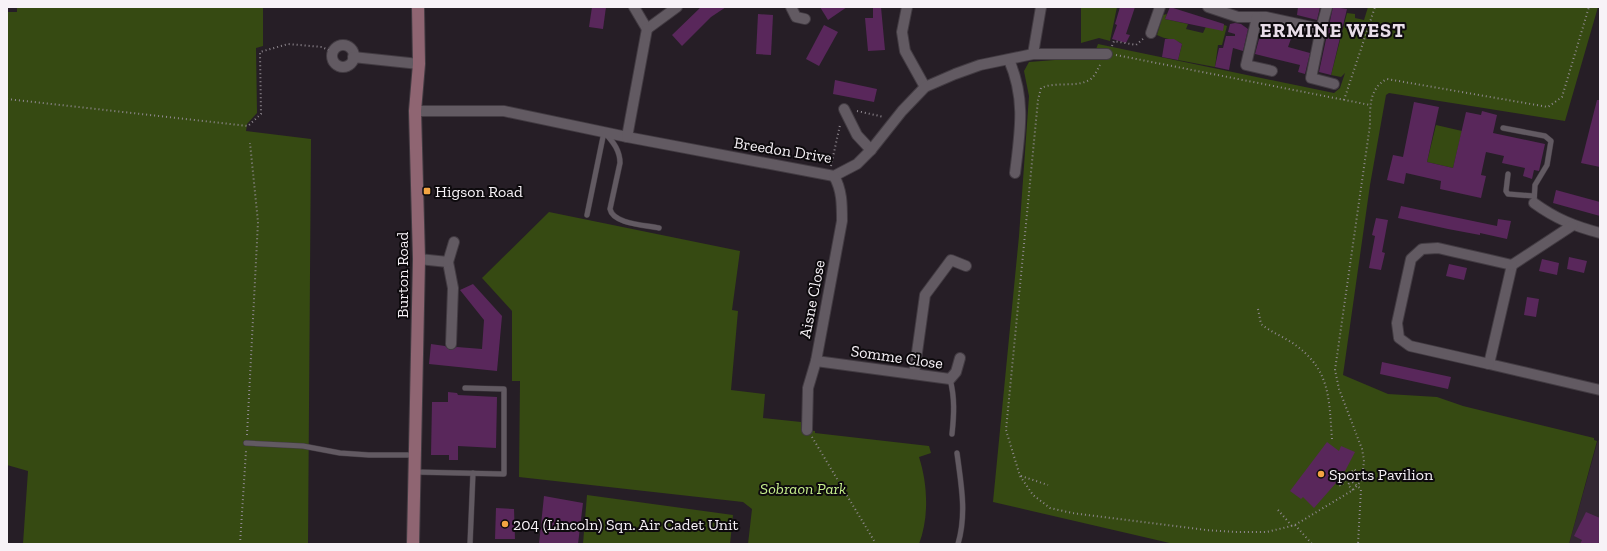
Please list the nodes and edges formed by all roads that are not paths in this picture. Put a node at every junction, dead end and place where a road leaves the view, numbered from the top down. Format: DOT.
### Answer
graph roads {
  1 [pos="418,7"];
  2 [pos="634,7"];
  3 [pos="677,7"];
  4 [pos="791,7"];
  5 [pos="907,7"];
  6 [pos="1041,7"];
  7 [pos="1160,7"];
  8 [pos="1208,7"];
  9 [pos="1327,7"];
  10 [pos="1257,17"];
  11 [pos="805,19"];
  12 [pos="647,29"];
  13 [pos="1321,29"];
  14 [pos="1151,33"];
  15 [pos="1033,54"];
  16 [pos="1107,54"];
  17 [pos="353,57"];
  18 [pos="1009,60"];
  19 [pos="419,64"];
  20 [pos="1272,71"];
  21 [pos="1334,84"];
  22 [pos="925,87"];
  23 [pos="844,108"];
  24 [pos="415,111"];
  25 [pos="1502,128"];
  26 [pos="604,132"];
  27 [pos="627,137"];
  28 [pos="871,150"];
  29 [pos="1015,173"];
  30 [pos="1508,174"];
  31 [pos="834,176"];
  32 [pos="1534,199"];
  33 [pos="587,215"];
  34 [pos="1573,225"];
  35 [pos="659,228"];
  36 [pos="1600,233"];
  37 [pos="454,242"];
  38 [pos="418,259"];
  39 [pos="448,262"];
  40 [pos="1512,265"];
  41 [pos="966,266"];
  42 [pos="451,344"];
  43 [pos="960,358"];
  44 [pos="816,361"];
  45 [pos="1489,364"];
  46 [pos="914,374"];
  47 [pos="950,379"];
  48 [pos="465,388"];
  49 [pos="1600,390"];
  50 [pos="807,430"];
  51 [pos="952,434"];
  52 [pos="246,443"];
  53 [pos="957,453"];
  54 [pos="415,456"];
  55 [pos="415,472"];
  56 [pos="473,473"];
  57 [pos="413,544"];
  58 [pos="470,544"];
  59 [pos="958,544"];
  1 -- 19 [label="main road, Burton Road"];
  2 -- 12 [label="street"];
  3 -- 12 [label="street"];
  4 -- 11 [label="street"];
  5 -- 22 [label="street"];
  6 -- 15 [label="street"];
  7 -- 14 [label="street"];
  8 -- 10 [label="street"];
  9 -- 13 [label="street"];
  10 -- 13 [label="street"];
  10 -- 20 [label="street"];
  12 -- 27 [label="street"];
  13 -- 21 [label="street"];
  15 -- 16 [label="street, Breedon Drive"];
  15 -- 18 [label="street, Breedon Drive"];
  17 -- 17 [label="street"];
  17 -- 19 [label="street"];
  18 -- 22 [label="street, Breedon Drive"];
  18 -- 29 [label="street"];
  19 -- 24 [label="main road, Burton Road"];
  22 -- 28 [label="street, Breedon Drive"];
  23 -- 28 [label="street"];
  24 -- 26 [label="street, Breedon Drive"];
  24 -- 38 [label="main road, Burton Road"];
  25 -- 32 [label="lane"];
  26 -- 27 [label="street, Breedon Drive"];
  26 -- 33 [label="lane"];
  26 -- 35 [label="lane"];
  27 -- 31 [label="street, Breedon Drive"];
  28 -- 31 [label="street, Breedon Drive"];
  30 -- 32 [label="lane"];
  31 -- 44 [label="street, Aisne Close"];
  32 -- 34 [label="street"];
  34 -- 36 [label="street"];
  34 -- 40 [label="street"];
  37 -- 39 [label="street"];
  38 -- 39 [label="street"];
  38 -- 54 [label="main road, Burton Road"];
  39 -- 42 [label="street"];
  40 -- 45 [label="street"];
  40 -- 45 [label="street"];
  41 -- 46 [label="street"];
  43 -- 47 [label="street, Somme Close"];
  44 -- 46 [label="street, Somme Close"];
  44 -- 50 [label="street, Aisne Close"];
  45 -- 49 [label="street"];
  46 -- 47 [label="street, Somme Close"];
  47 -- 51 [label="lane"];
  48 -- 56 [label="lane"];
  52 -- 54 [label="lane"];
  53 -- 59 [label="lane"];
  54 -- 55 [label="main road, Burton Road"];
  55 -- 56 [label="lane"];
  55 -- 57 [label="main road, Burton Road"];
  56 -- 58 [label="lane"];
}
